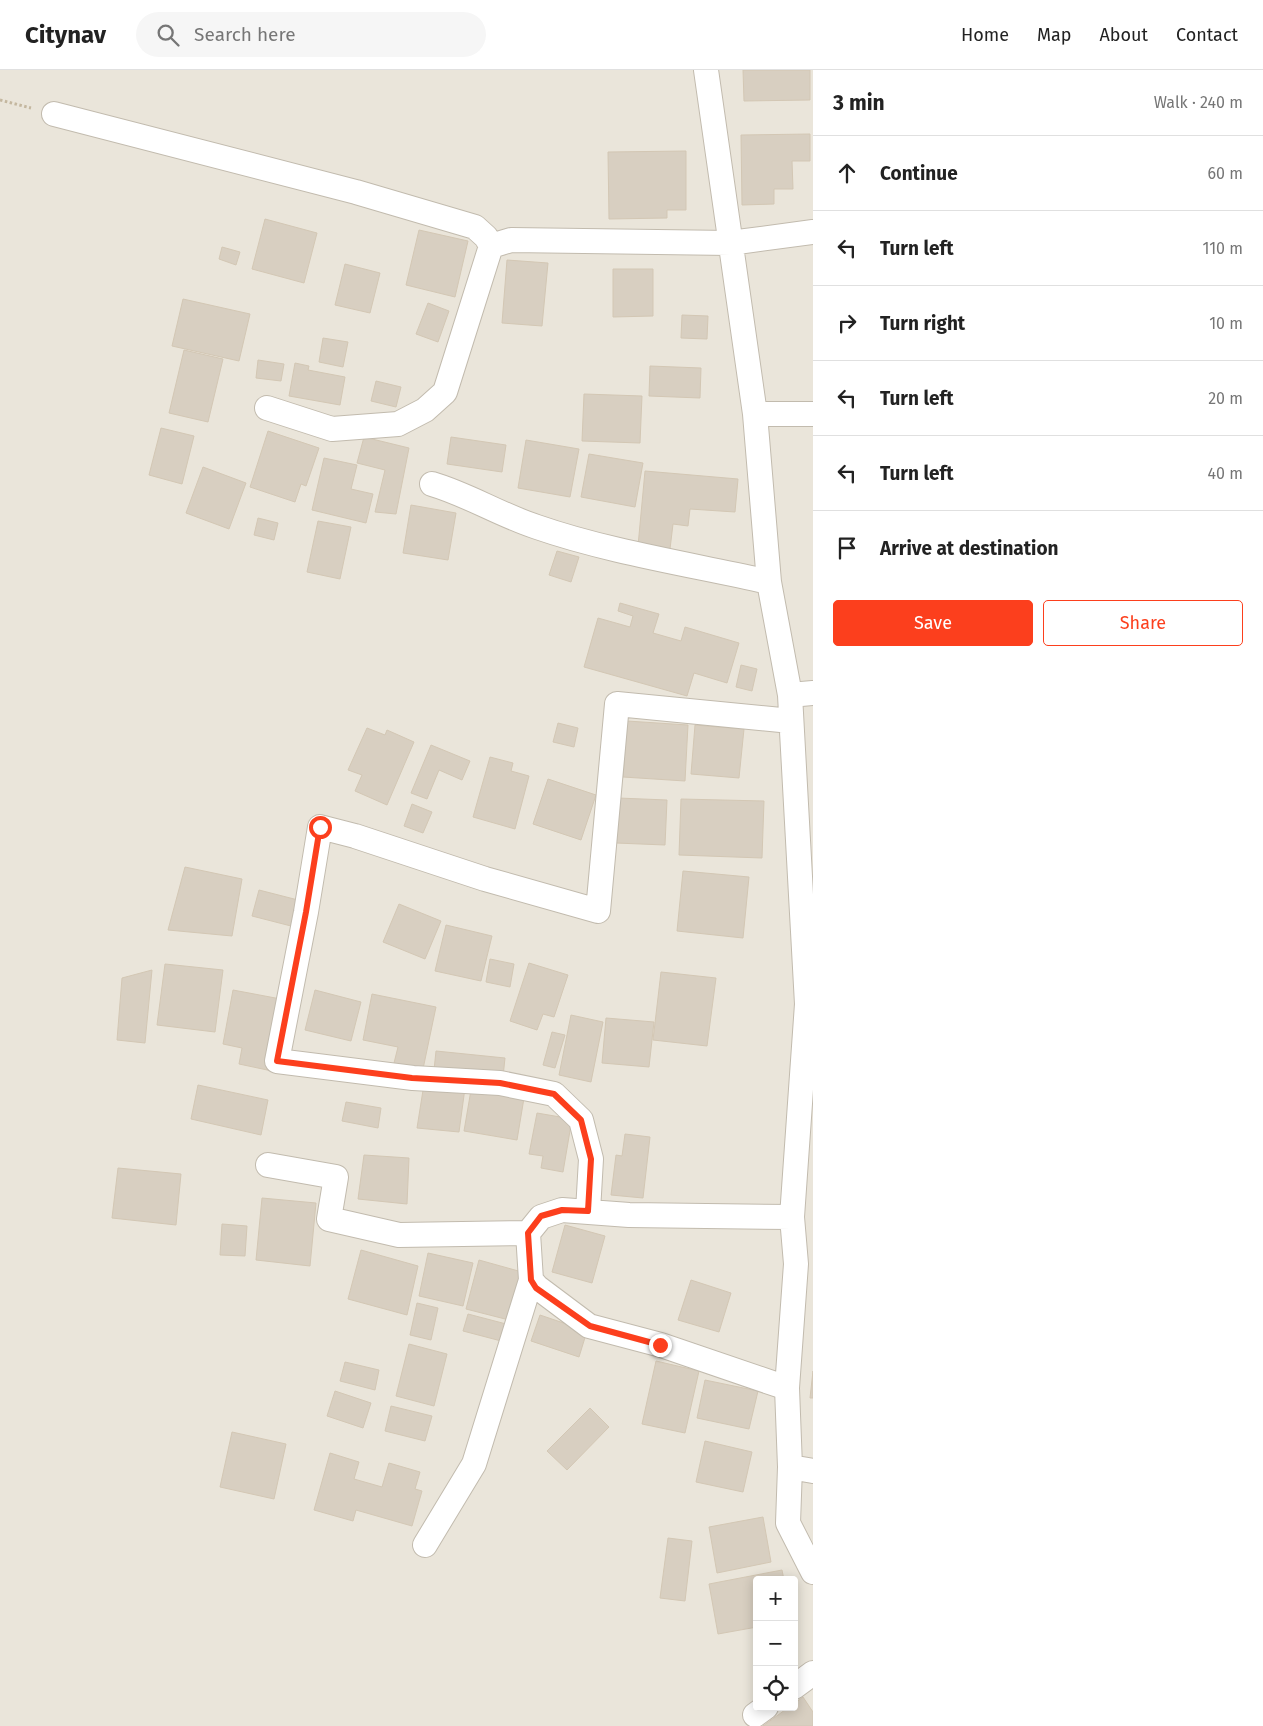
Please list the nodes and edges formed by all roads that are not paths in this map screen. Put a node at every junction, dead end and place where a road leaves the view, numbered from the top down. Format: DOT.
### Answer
graph roads {
  1 [pos="706,70"];
  2 [pos="54,114"];
  3 [pos="813,232"];
  4 [pos="730,243"];
  5 [pos="491,246"];
  6 [pos="267,408"];
  7 [pos="754,414"];
  8 [pos="813,414"];
  9 [pos="432,484"];
  10 [pos="769,582"];
  11 [pos="802,694"];
  12 [pos="791,721"];
  13 [pos="810,1003"];
  14 [pos="268,1165"];
  15 [pos="588,1211"];
  16 [pos="792,1217"];
  17 [pos="528,1233"];
  18 [pos="804,1265"];
  19 [pos="531,1280"];
  20 [pos="787,1388"];
  21 [pos="790,1466"];
  22 [pos="813,1471"];
  23 [pos="425,1545"];
  24 [pos="813,1572"];
  25 [pos="813,1673"];
  26 [pos="798,1684"];
  1 -- 4 [label="street"];
  2 -- 5 [label="street"];
  3 -- 4 [label="street"];
  4 -- 5 [label="street"];
  4 -- 7 [label="street"];
  5 -- 6 [label="street"];
  7 -- 8 [label="street"];
  7 -- 10 [label="street"];
  9 -- 10 [label="street"];
  10 -- 11 [label="street"];
  11 -- 12 [label="street"];
  12 -- 13 [label="street"];
  12 -- 15 [label="street"];
  13 -- 16 [label="street"];
  14 -- 17 [label="street"];
  15 -- 16 [label="street"];
  15 -- 17 [label="street"];
  16 -- 18 [label="street"];
  17 -- 19 [label="street"];
  18 -- 20 [label="street"];
  19 -- 20 [label="street"];
  19 -- 23 [label="street"];
  20 -- 21 [label="street"];
  21 -- 22 [label="street"];
  21 -- 24 [label="street"];
  25 -- 26 [label="street"];
}
